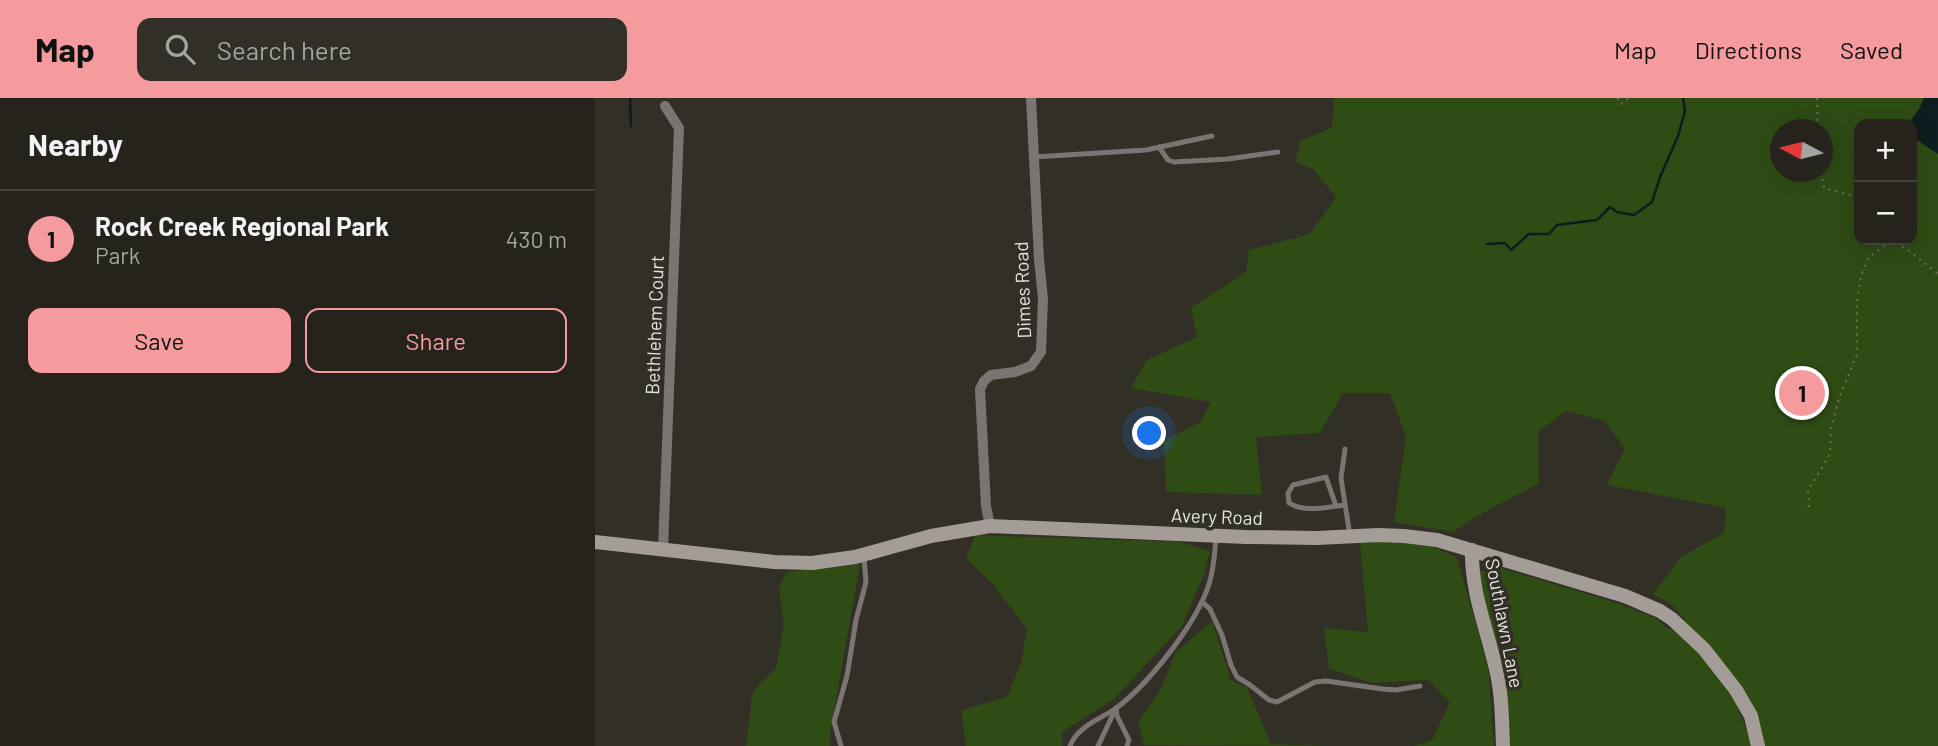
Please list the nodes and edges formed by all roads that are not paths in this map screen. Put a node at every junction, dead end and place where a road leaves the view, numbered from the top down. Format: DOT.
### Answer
graph roads {
  1 [pos="1031,98"];
  2 [pos="665,106"];
  3 [pos="1212,136"];
  4 [pos="1159,147"];
  5 [pos="1278,152"];
  6 [pos="1034,157"];
  7 [pos="1345,449"];
  8 [pos="1345,505"];
  9 [pos="1336,506"];
  10 [pos="990,526"];
  11 [pos="1216,536"];
  12 [pos="1350,536"];
  13 [pos="595,542"];
  14 [pos="663,549"];
  15 [pos="1472,550"];
  16 [pos="864,555"];
  17 [pos="1202,602"];
  18 [pos="1420,686"];
  19 [pos="1116,708"];
  20 [pos="841,746"];
  21 [pos="1070,746"];
  22 [pos="1098,746"];
  23 [pos="1127,746"];
  24 [pos="1503,746"];
  25 [pos="1758,746"];
  1 -- 6 [label="street, Dimes Road"];
  2 -- 14 [label="street, Bethlehem Court"];
  3 -- 4 [label="lane"];
  4 -- 5 [label="lane"];
  4 -- 6 [label="lane"];
  6 -- 10 [label="street, Dimes Road"];
  7 -- 8 [label="lane"];
  8 -- 9 [label="lane"];
  8 -- 12 [label="lane"];
  9 -- 9 [label="lane"];
  10 -- 11 [label="street, Avery Road"];
  10 -- 16 [label="street, Avery Road"];
  11 -- 12 [label="street, Avery Road"];
  11 -- 17 [label="lane"];
  12 -- 15 [label="street, Avery Road"];
  13 -- 14 [label="street, Avery Road"];
  14 -- 16 [label="street, Avery Road"];
  15 -- 24 [label="street, Southlawn Lane"];
  15 -- 25 [label="street, Avery Road"];
  16 -- 20 [label="lane"];
  17 -- 18 [label="lane"];
  17 -- 19 [label="lane"];
  19 -- 21 [label="lane"];
  19 -- 22 [label="lane"];
  19 -- 23 [label="lane"];
}
